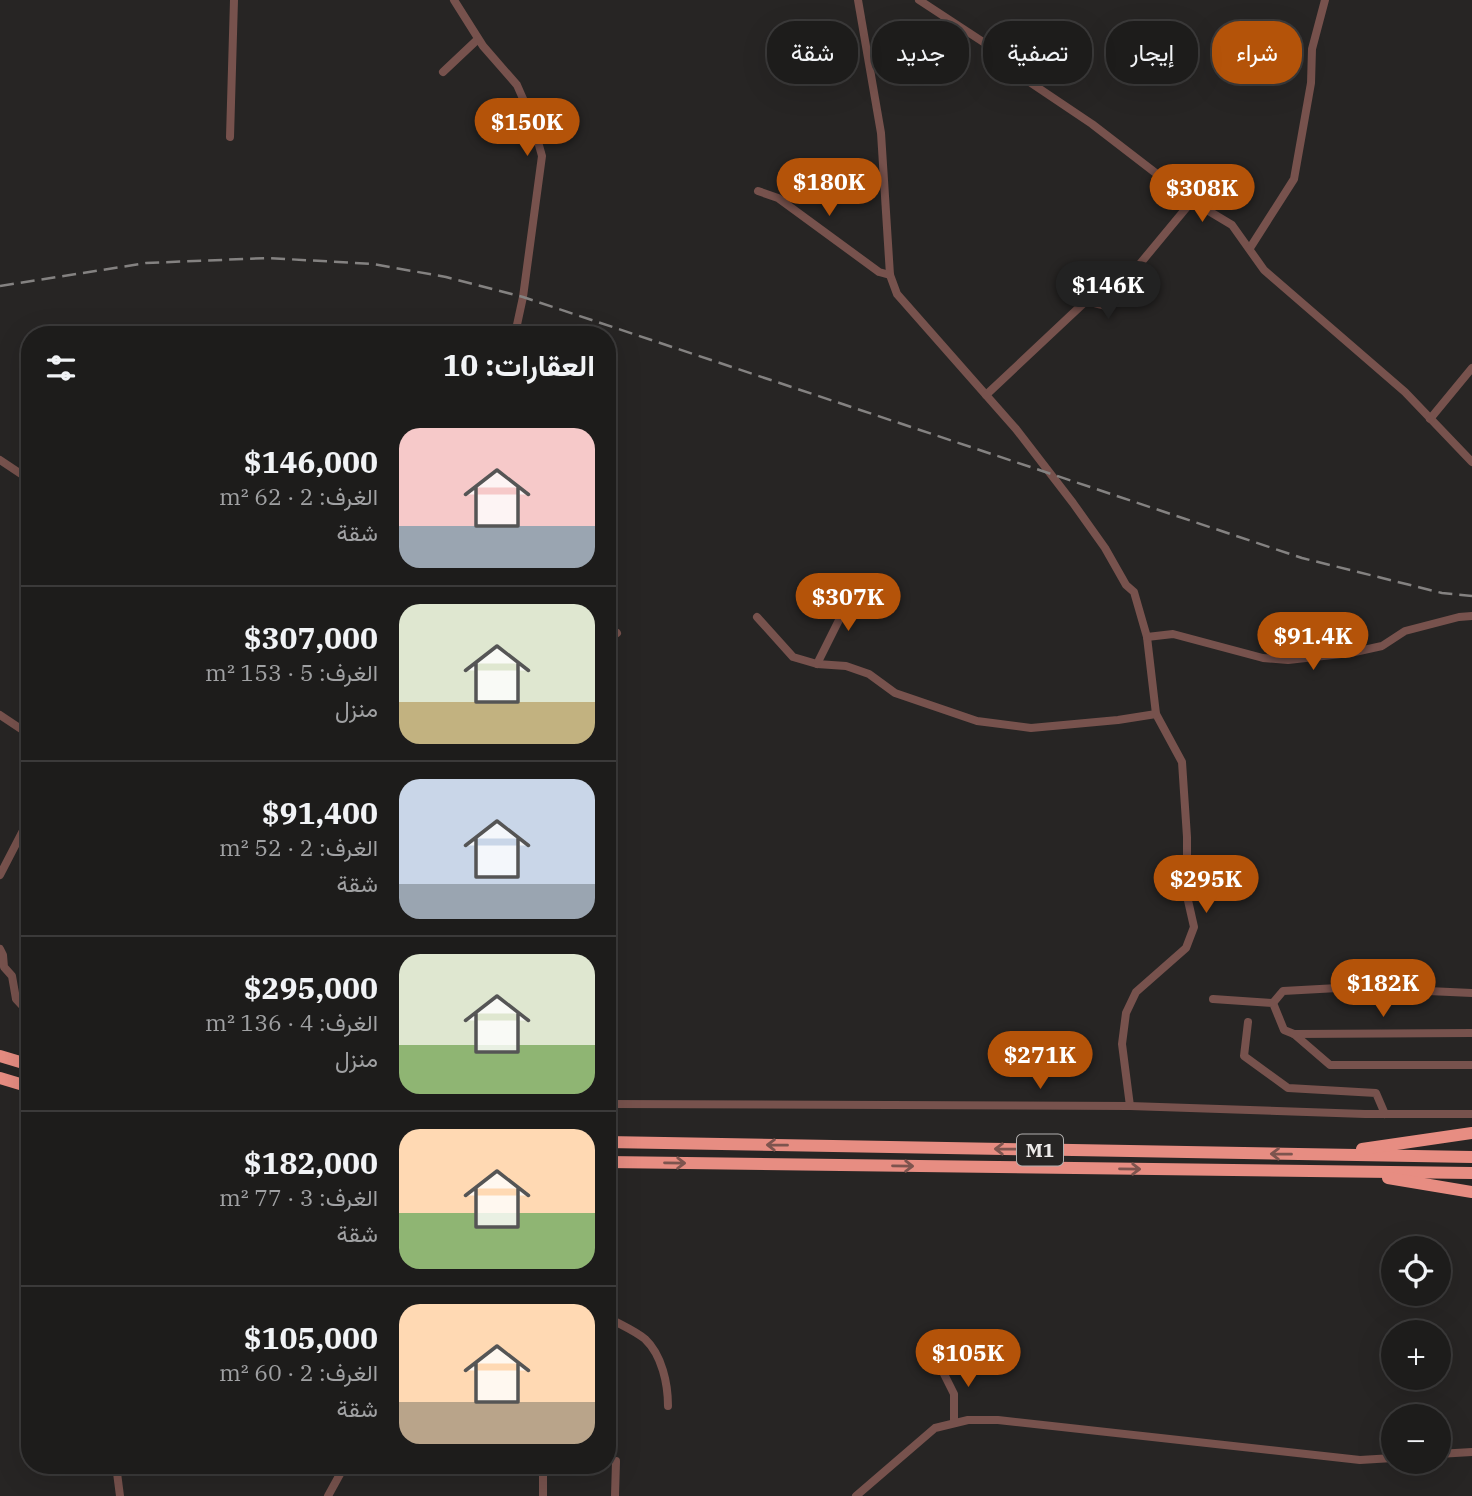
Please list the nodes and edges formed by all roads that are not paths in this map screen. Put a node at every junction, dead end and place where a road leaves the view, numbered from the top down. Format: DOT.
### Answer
graph roads {
  1 [pos="234,0"];
  2 [pos="454,0"];
  3 [pos="858,0"];
  4 [pos="919,0"];
  5 [pos="1325,0"];
  6 [pos="478,39"];
  7 [pos="443,72"];
  8 [pos="230,136"];
  9 [pos="758,191"];
  10 [pos="1192,201"];
  11 [pos="1250,248"];
  12 [pos="890,275"];
  13 [pos="517,326"];
  14 [pos="1472,368"];
  15 [pos="986,395"];
  16 [pos="1430,419"];
  17 [pos="0,460"];
  18 [pos="1472,462"];
  19 [pos="21,474"];
  20 [pos="842,603"];
  21 [pos="1472,616"];
  22 [pos="757,617"];
  23 [pos="1147,637"];
  24 [pos="817,664"];
  25 [pos="1156,714"];
  26 [pos="0,715"];
  27 [pos="21,729"];
  28 [pos="21,834"];
  29 [pos="0,875"];
  30 [pos="0,949"];
  31 [pos="1472,993"];
  32 [pos="1213,999"];
  33 [pos="1273,1003"];
  34 [pos="21,1004"];
  35 [pos="1248,1022"];
  36 [pos="1472,1033"];
  37 [pos="1294,1034"];
  38 [pos="0,1056"];
  39 [pos="21,1062"];
  40 [pos="1472,1065"];
  41 [pos="0,1078"];
  42 [pos="21,1084"];
  43 [pos="616,1104"];
  44 [pos="1130,1106"];
  45 [pos="1385,1114"];
  46 [pos="1472,1114"];
  47 [pos="1472,1133"];
  48 [pos="616,1142"];
  49 [pos="1321,1155"];
  50 [pos="1472,1157"];
  51 [pos="616,1162"];
  52 [pos="1343,1171"];
  53 [pos="1472,1173"];
  54 [pos="1472,1192"];
  55 [pos="616,1322"];
  56 [pos="939,1364"];
  57 [pos="668,1405"];
  58 [pos="954,1423"];
  59 [pos="1472,1452"];
  60 [pos="1451,1453"];
  61 [pos="1381,1458"];
  62 [pos="117,1474"];
  63 [pos="340,1474"];
  64 [pos="543,1474"];
  65 [pos="616,1474"];
  66 [pos="120,1496"];
  67 [pos="328,1496"];
  68 [pos="543,1496"];
  69 [pos="615,1496"];
  70 [pos="856,1496"];
  1 -- 8 [label="street"];
  2 -- 6 [label="street"];
  3 -- 12 [label="street"];
  4 -- 10 [label="street"];
  5 -- 11 [label="street"];
  6 -- 7 [label="street"];
  6 -- 13 [label="street"];
  9 -- 12 [label="street"];
  10 -- 11 [label="street"];
  10 -- 15 [label="street"];
  11 -- 16 [label="street"];
  12 -- 15 [label="street"];
  14 -- 16 [label="street"];
  15 -- 23 [label="street"];
  16 -- 18 [label="street"];
  17 -- 19 [label="street"];
  20 -- 24 [label="street"];
  21 -- 23 [label="street"];
  22 -- 24 [label="street"];
  23 -- 25 [label="street"];
  24 -- 25 [label="street"];
  25 -- 44 [label="street"];
  26 -- 27 [label="street"];
  28 -- 29 [label="street"];
  30 -- 34 [label="street"];
  31 -- 33 [label="street"];
  32 -- 33 [label="street"];
  33 -- 37 [label="street"];
  35 -- 45 [label="street"];
  36 -- 37 [label="street"];
  37 -- 40 [label="street"];
  38 -- 39 [label="highway"];
  41 -- 42 [label="highway"];
  43 -- 44 [label="street"];
  44 -- 45 [label="street"];
  45 -- 46 [label="street"];
  47 -- 49 [label="highway"];
  49 -- 48 [label="highway, M1, one-way"];
  49 -- 50 [label="highway, M1"];
  51 -- 52 [label="highway, M1, one-way"];
  52 -- 53 [label="highway, M1"];
  52 -- 54 [label="highway"];
  55 -- 57 [label="street"];
  56 -- 58 [label="street"];
  58 -- 61 [label="street"];
  58 -- 70 [label="street"];
  59 -- 60 [label="street"];
  62 -- 66 [label="street"];
  63 -- 67 [label="street"];
  64 -- 68 [label="street"];
  65 -- 69 [label="street"];
}
